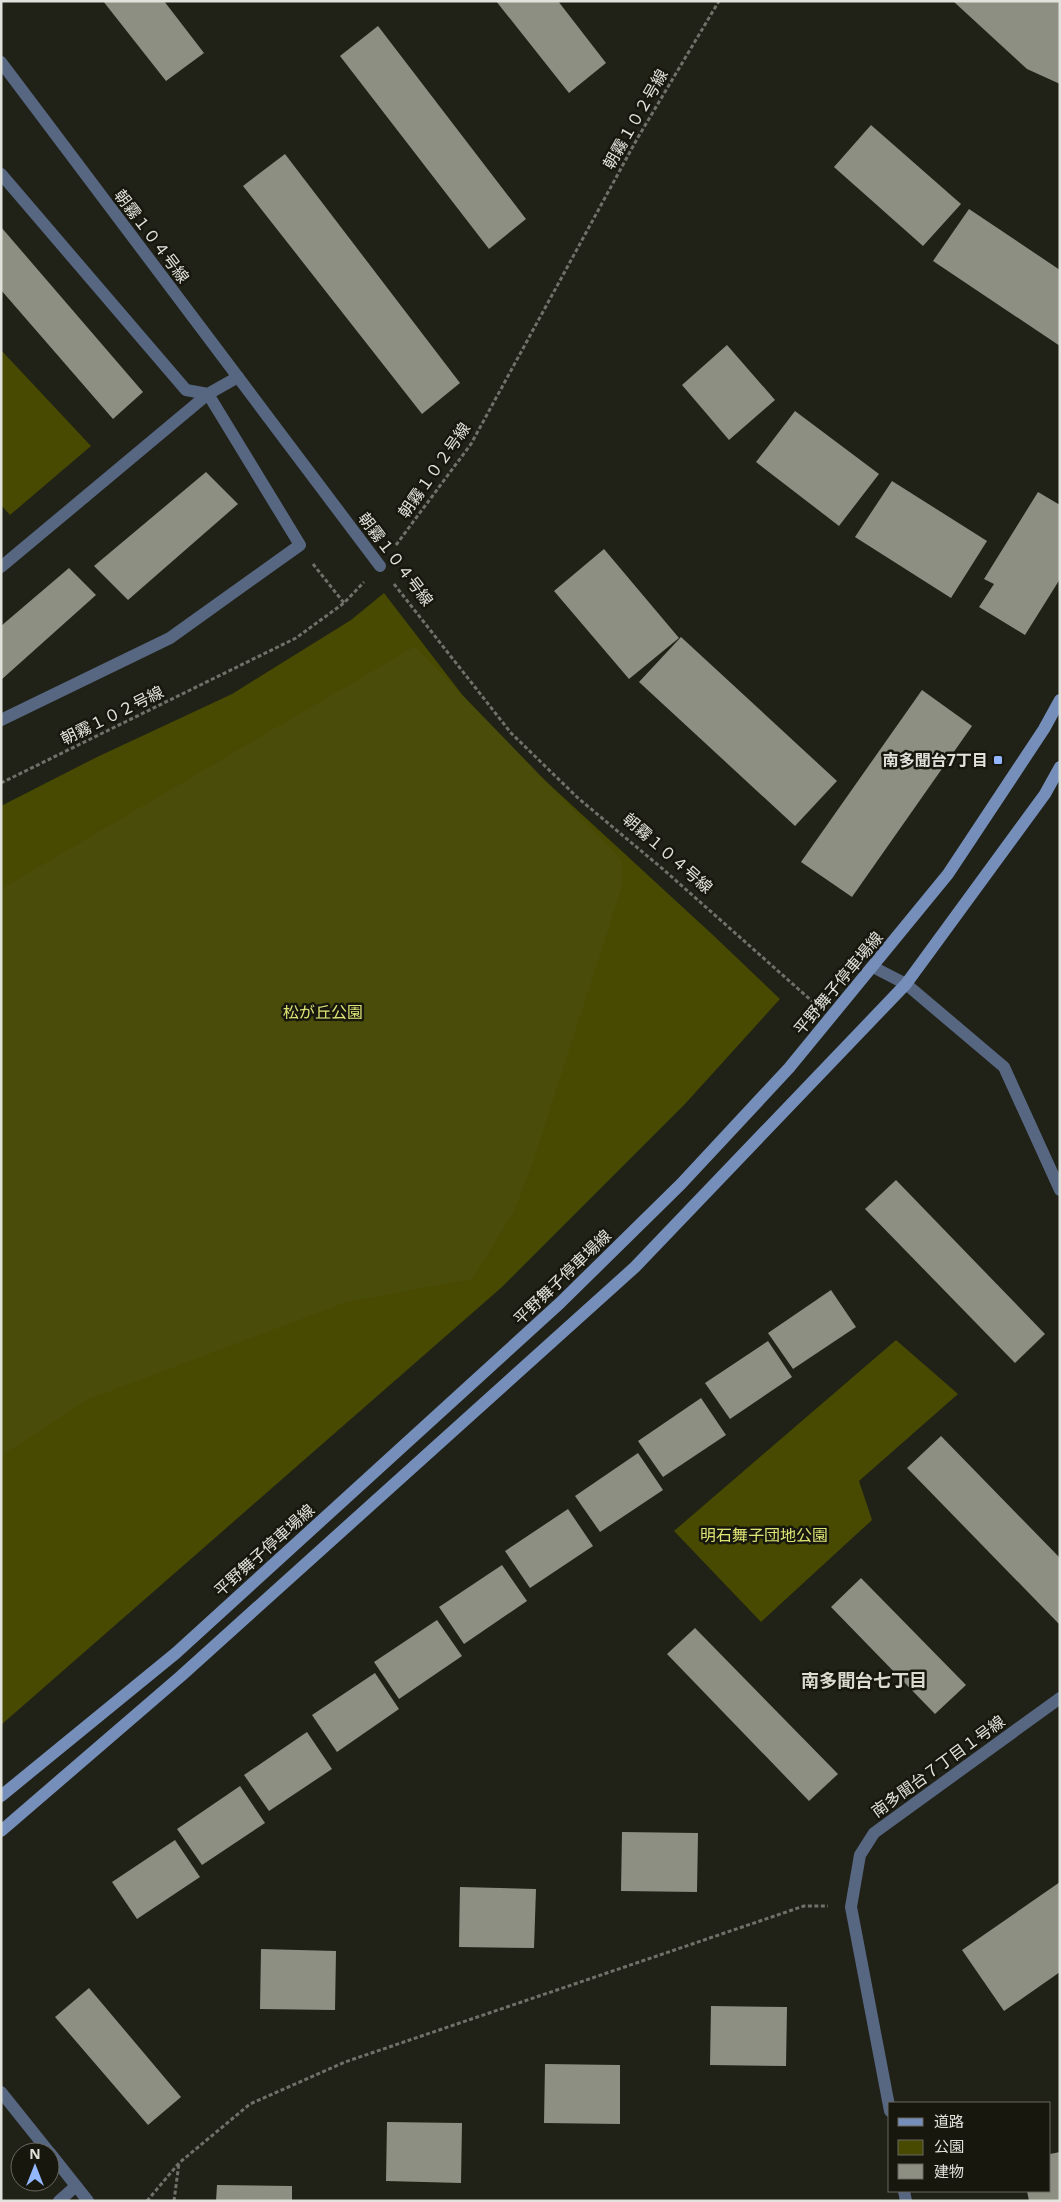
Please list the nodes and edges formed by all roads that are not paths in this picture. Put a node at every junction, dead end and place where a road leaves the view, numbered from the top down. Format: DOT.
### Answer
graph roads {
  1 [pos="1,62"];
  2 [pos="1,174"];
  3 [pos="238,377"];
  4 [pos="208,394"];
  5 [pos="380,566"];
  6 [pos="1,568"];
  7 [pos="1060,700"];
  8 [pos="1,720"];
  9 [pos="1060,767"];
  10 [pos="873,967"];
  11 [pos="906,984"];
  12 [pos="1060,1190"];
  13 [pos="1060,1698"];
  14 [pos="1,1796"];
  15 [pos="1,1831"];
  16 [pos="1,2092"];
  17 [pos="888,2102"];
  18 [pos="41,2142"];
  19 [pos="60,2166"];
  20 [pos="76,2186"];
  21 [pos="59,2201"];
  22 [pos="88,2201"];
  1 -- 3 [label="street, 朝霧１０４号線"];
  2 -- 4 [label="street"];
  3 -- 4 [label="street"];
  3 -- 5 [label="street, 朝霧１０４号線"];
  4 -- 6 [label="street"];
  4 -- 8 [label="street"];
  7 -- 10 [label="main road, 平野舞子停車場線"];
  9 -- 11 [label="main road"];
  10 -- 11 [label="street"];
  10 -- 14 [label="main road, 平野舞子停車場線"];
  11 -- 12 [label="street"];
  11 -- 15 [label="main road"];
  13 -- 17 [label="street, 南多聞台７丁目１号線"];
  16 -- 18 [label="street"];
  19 -- 20 [label="street"];
  20 -- 21 [label="street"];
  20 -- 22 [label="street"];
}
